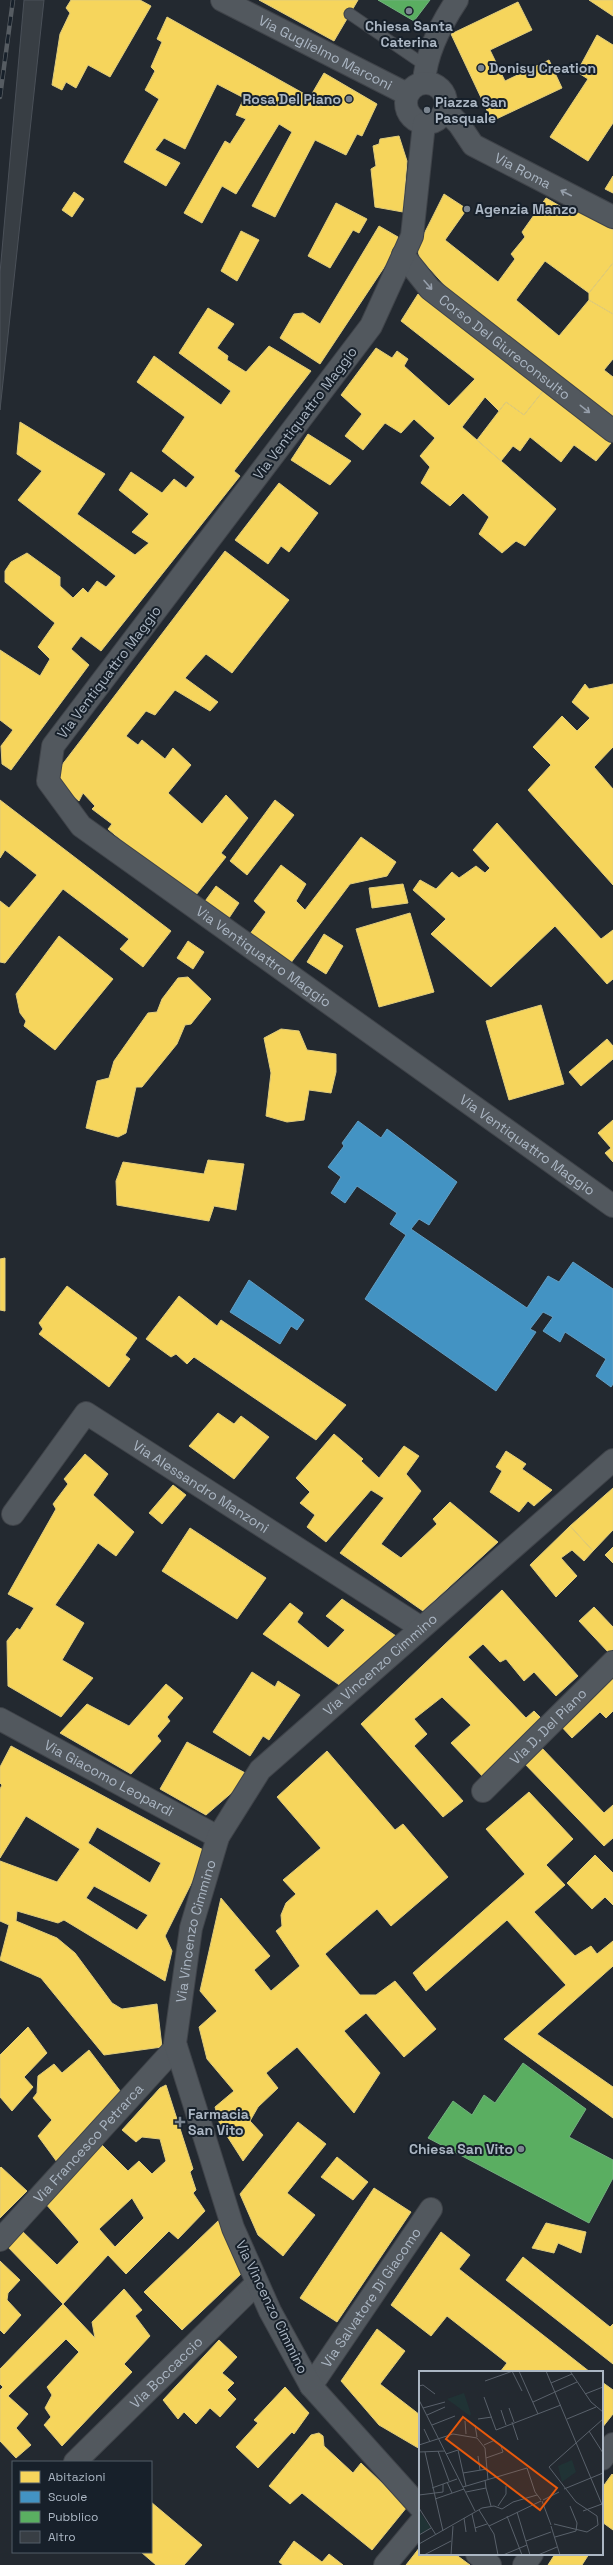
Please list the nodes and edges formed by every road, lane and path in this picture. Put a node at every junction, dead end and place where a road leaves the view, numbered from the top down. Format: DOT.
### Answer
graph roads {
  1 [pos="222,0"];
  2 [pos="457,0"];
  3 [pos="350,14"];
  4 [pos="419,81"];
  5 [pos="445,110"];
  6 [pos="424,124"];
  7 [pos="613,218"];
  8 [pos="404,255"];
  9 [pos="613,431"];
  10 [pos="613,1206"];
  11 [pos="611,1466"];
  12 [pos="13,1514"];
  13 [pos="420,1627"];
  14 [pos="613,1662"];
  15 [pos="0,1719"];
  16 [pos="483,1791"];
  17 [pos="218,1837"];
  18 [pos="176,2047"];
  19 [pos="431,2209"];
  20 [pos="0,2240"];
  21 [pos="257,2283"];
  22 [pos="311,2386"];
  23 [pos="613,2444"];
  24 [pos="603,2457"];
  25 [pos="76,2461"];
  26 [pos="419,2506"];
  27 [pos="419,2524"];
  28 [pos="478,2555"];
  29 [pos="531,2555"];
  30 [pos="385,2565"];
  31 [pos="490,2565"];
  32 [pos="524,2565"];
  1 -- 4 [label="street, Via Guglielmo Marconi"];
  2 -- 4 [label="street"];
  3 -- 4 [label="lane"];
  4 -- 5 [label="street"];
  4 -- 6 [label="street"];
  5 -- 6 [label="street"];
  7 -- 5 [label="street, Via Roma, one-way"];
  6 -- 8 [label="street, Via Ventiquattro Maggio"];
  8 -- 9 [label="street, Corso Del Giureconsulto, one-way"];
  8 -- 10 [label="street, Via Ventiquattro Maggio"];
  11 -- 13 [label="street, Via Vincenzo Cimmino"];
  12 -- 13 [label="street, Via Alessandro Manzoni"];
  13 -- 17 [label="street, Via Vincenzo Cimmino"];
  14 -- 16 [label="street, Via D. Del Piano"];
  15 -- 17 [label="street, Via Giacomo Leopardi"];
  17 -- 18 [label="street, Via Vincenzo Cimmino"];
  18 -- 20 [label="street, Via Francesco Petrarca"];
  18 -- 21 [label="street, Via Vincenzo Cimmino"];
  19 -- 22 [label="street, Via Salvatore Di Giacomo"];
  21 -- 22 [label="street, Via Vincenzo Cimmino"];
  21 -- 25 [label="street, Via Boccaccio"];
  22 -- 26 [label="street, Via Vincenzo Cimmino"];
  23 -- 24 [label="street"];
  27 -- 30 [label="street"];
  28 -- 31 [label="street"];
  29 -- 32 [label="street"];
}
